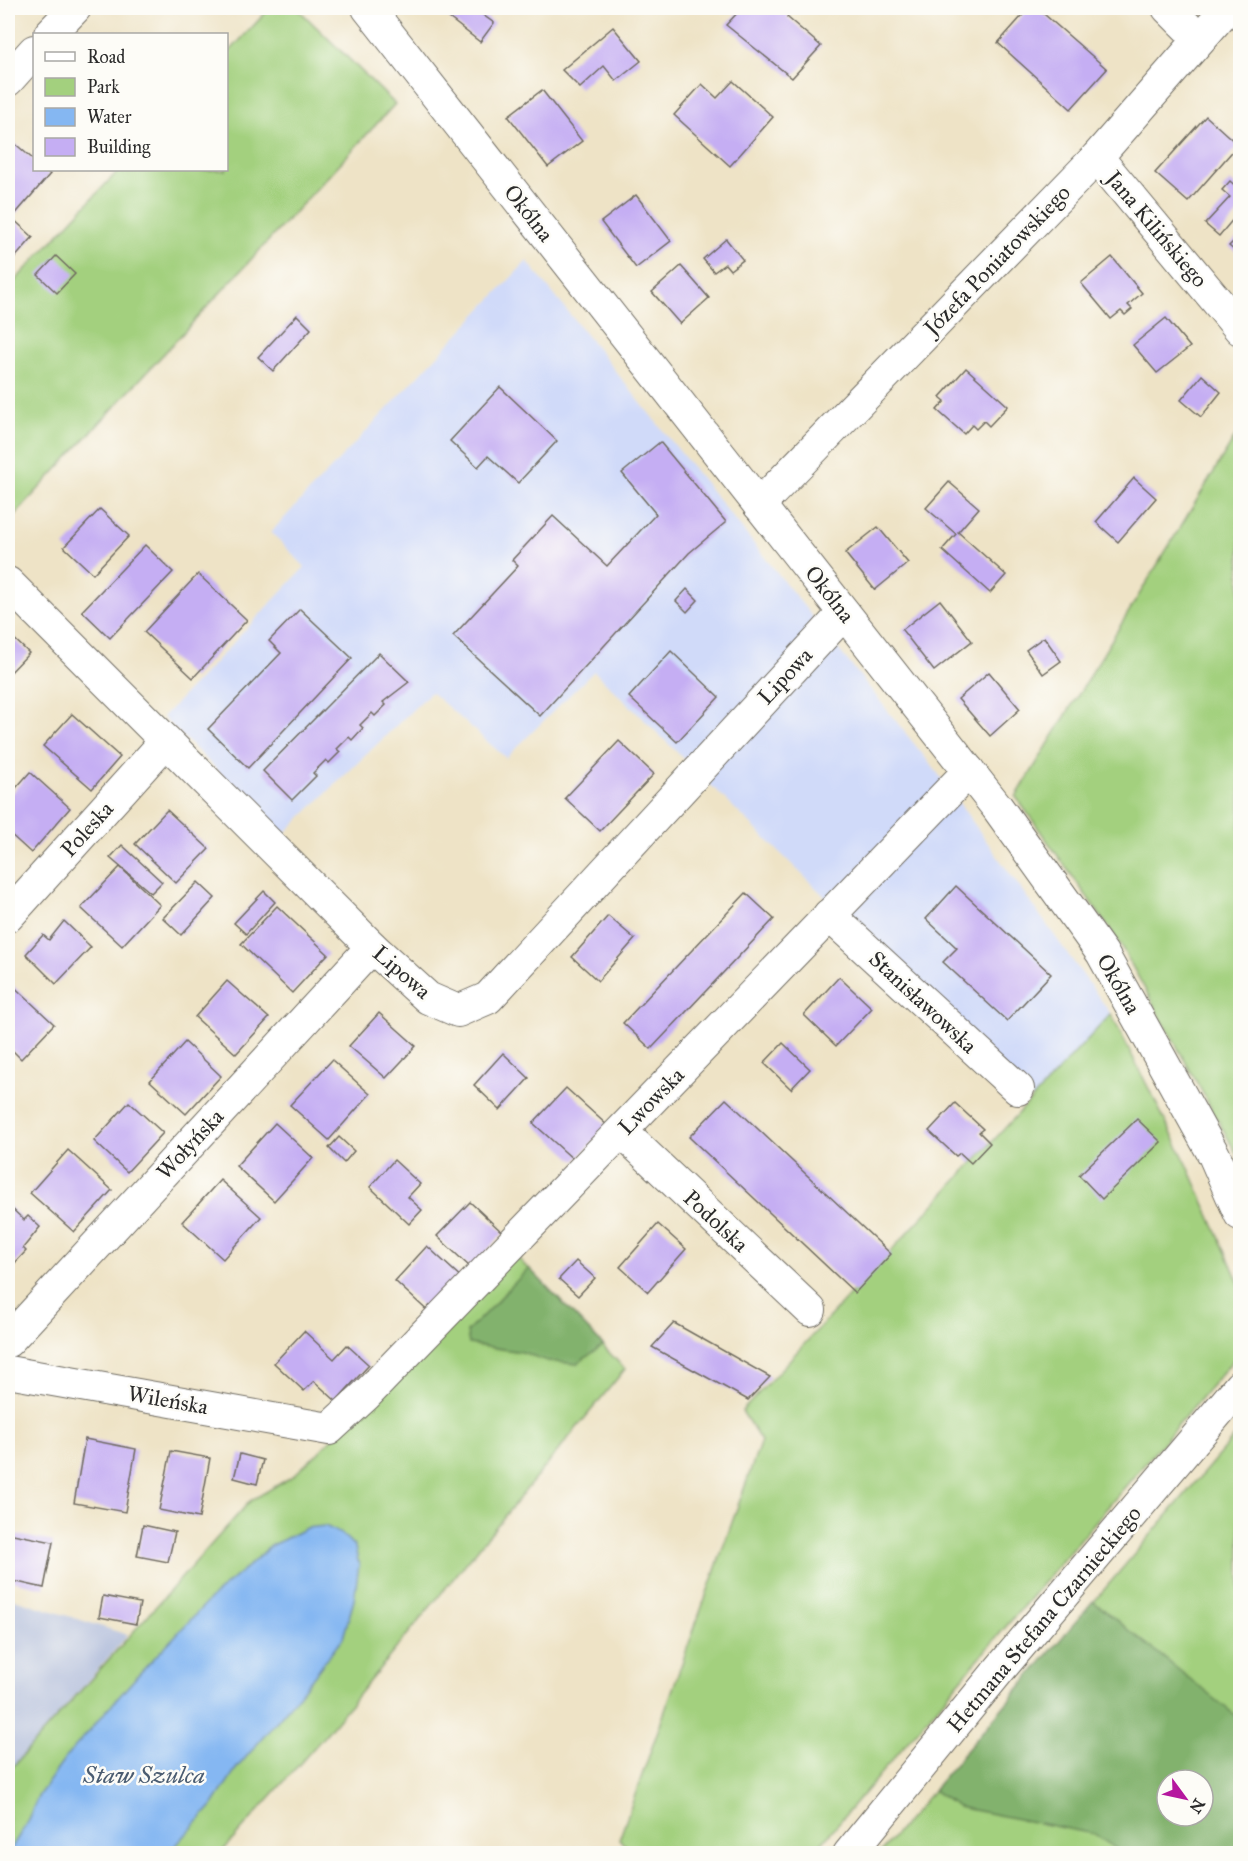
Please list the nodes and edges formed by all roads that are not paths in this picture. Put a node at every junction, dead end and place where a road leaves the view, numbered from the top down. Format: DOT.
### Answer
graph roads {
  1 [pos="75,8"];
  2 [pos="368,8"];
  3 [pos="1168,8"];
  4 [pos="1227,8"];
  5 [pos="51,33"];
  6 [pos="1198,39"];
  7 [pos="33,52"];
  8 [pos="8,80"];
  9 [pos="1096,157"];
  10 [pos="1240,329"];
  11 [pos="759,505"];
  12 [pos="8,583"];
  13 [pos="844,612"];
  14 [pos="166,741"];
  15 [pos="969,771"];
  16 [pos="829,915"];
  17 [pos="8,916"];
  18 [pos="372,947"];
  19 [pos="1018,1089"];
  20 [pos="622,1132"];
  21 [pos="1240,1214"];
  22 [pos="810,1310"];
  23 [pos="8,1341"];
  24 [pos="8,1372"];
  25 [pos="1240,1386"];
  26 [pos="329,1429"];
  27 [pos="849,1854"];
  1 -- 5 [label="street"];
  2 -- 11 [label="street, Okólna"];
  3 -- 6 [label="street"];
  4 -- 6 [label="street, Józefa Poniatowskiego"];
  6 -- 9 [label="street, Józefa Poniatowskiego"];
  7 -- 8 [label="street"];
  9 -- 10 [label="street, Jana Kilińskiego"];
  9 -- 11 [label="street, Józefa Poniatowskiego"];
  11 -- 13 [label="street, Okólna"];
  12 -- 14 [label="street, Lipowa"];
  13 -- 15 [label="street, Okólna"];
  13 -- 18 [label="street, Lipowa"];
  14 -- 17 [label="street, Poleska"];
  14 -- 18 [label="street, Lipowa"];
  15 -- 16 [label="street, Lwowska"];
  15 -- 21 [label="street, Okólna"];
  16 -- 19 [label="street, Stanisławowska"];
  16 -- 20 [label="street, Lwowska"];
  18 -- 23 [label="street, Wołyńska"];
  20 -- 22 [label="street, Podolska"];
  20 -- 26 [label="street, Lwowska"];
  24 -- 26 [label="street, Wileńska"];
  25 -- 27 [label="street, Hetmana Stefana Czarnieckiego"];
}
